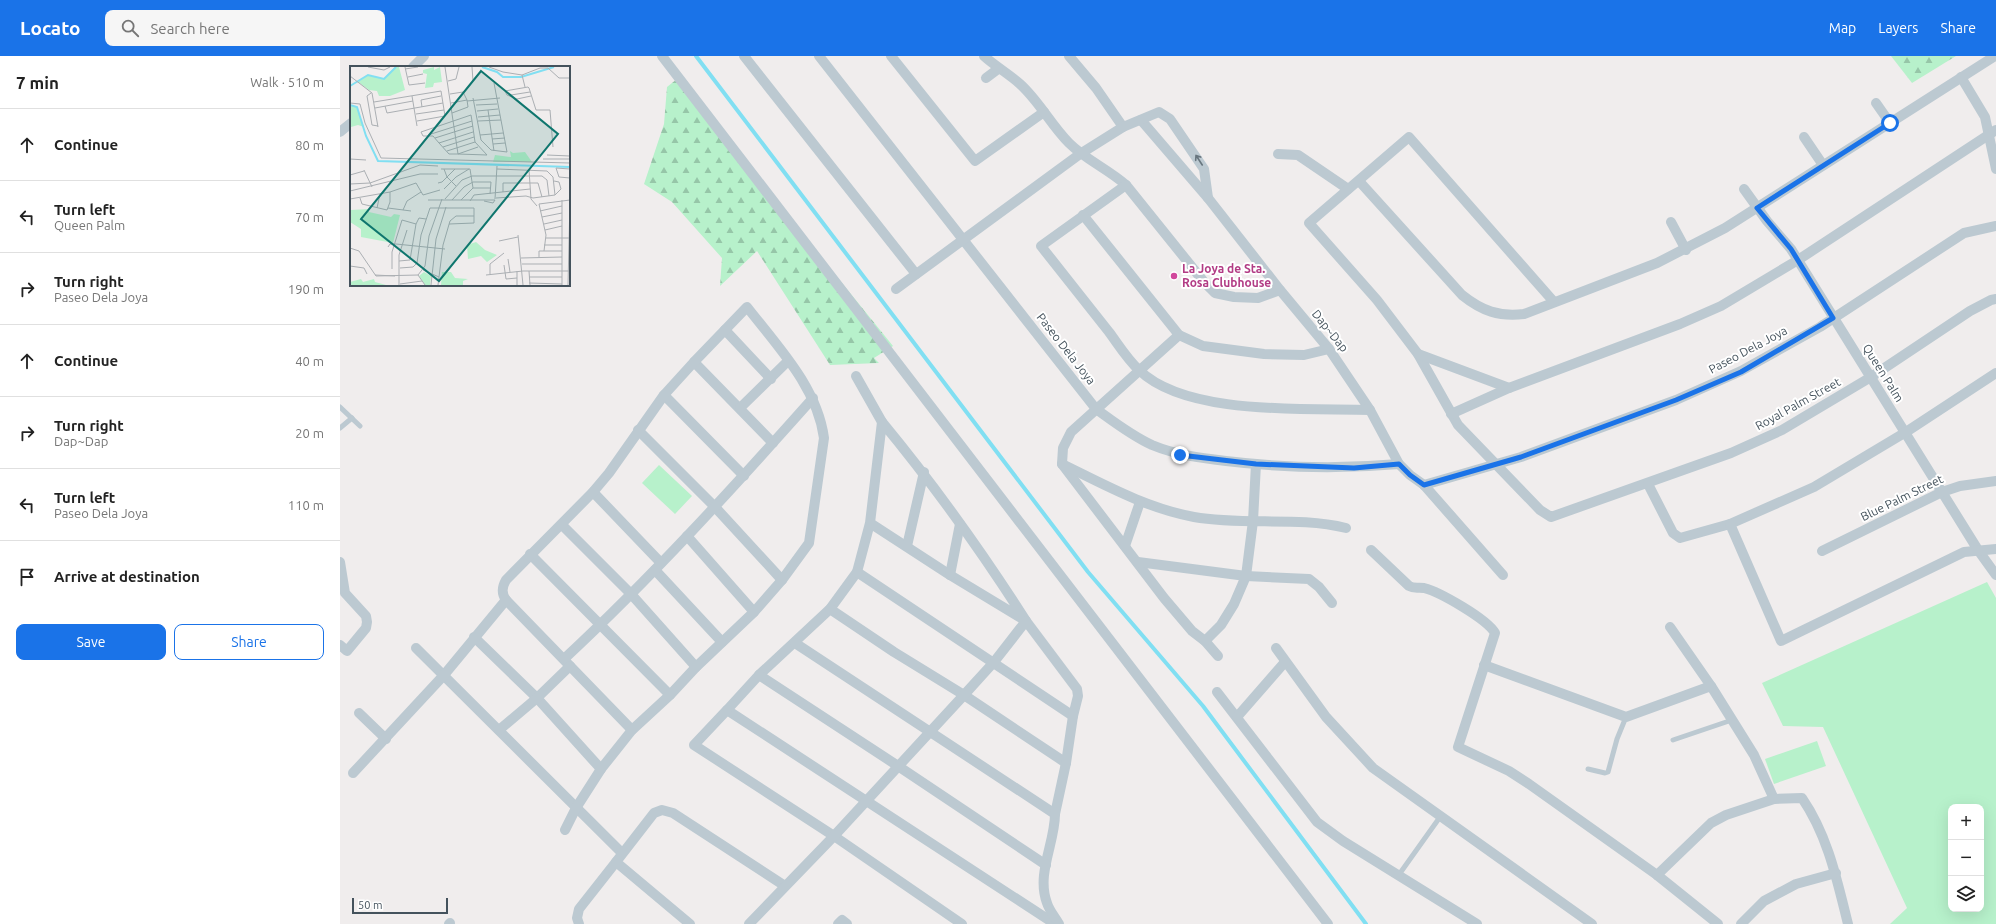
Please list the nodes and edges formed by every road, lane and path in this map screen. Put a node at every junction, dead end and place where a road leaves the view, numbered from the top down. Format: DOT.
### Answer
graph roads {
  1 [pos="424,56"];
  2 [pos="662,56"];
  3 [pos="819,56"];
  4 [pos="891,56"];
  5 [pos="984,56"];
  6 [pos="1069,56"];
  7 [pos="1995,56"];
  8 [pos="749,58"];
  9 [pos="413,66"];
  10 [pos="998,69"];
  11 [pos="1961,77"];
  12 [pos="986,78"];
  13 [pos="1876,103"];
  14 [pos="1044,112"];
  15 [pos="1141,120"];
  16 [pos="1890,123"];
  17 [pos="350,124"];
  18 [pos="1122,127"];
  19 [pos="340,132"];
  20 [pos="1993,132"];
  21 [pos="1804,137"];
  22 [pos="1080,154"];
  23 [pos="1278,154"];
  24 [pos="1823,166"];
  25 [pos="1996,169"];
  26 [pos="1359,181"];
  27 [pos="1126,185"];
  28 [pos="1744,189"];
  29 [pos="1348,190"];
  30 [pos="1208,198"];
  31 [pos="1757,208"];
  32 [pos="1083,215"];
  33 [pos="1671,222"];
  34 [pos="1996,226"];
  35 [pos="962,239"];
  36 [pos="1686,250"];
  37 [pos="1798,260"];
  38 [pos="916,274"];
  39 [pos="896,290"];
  40 [pos="1280,290"];
  41 [pos="1996,299"];
  42 [pos="1554,302"];
  43 [pos="1833,318"];
  44 [pos="725,330"];
  45 [pos="1179,335"];
  46 [pos="1329,349"];
  47 [pos="1418,354"];
  48 [pos="788,361"];
  49 [pos="694,362"];
  50 [pos="1139,370"];
  51 [pos="1996,373"];
  52 [pos="856,376"];
  53 [pos="1871,378"];
  54 [pos="771,379"];
  55 [pos="1509,388"];
  56 [pos="664,395"];
  57 [pos="813,398"];
  58 [pos="340,407"];
  59 [pos="740,408"];
  60 [pos="1096,409"];
  61 [pos="1370,410"];
  62 [pos="1451,414"];
  63 [pos="352,418"];
  64 [pos="882,422"];
  65 [pos="360,426"];
  66 [pos="340,428"];
  67 [pos="638,430"];
  68 [pos="1906,432"];
  69 [pos="773,443"];
  70 [pos="1062,464"];
  71 [pos="1256,464"];
  72 [pos="1399,464"];
  73 [pos="1496,465"];
  74 [pos="924,472"];
  75 [pos="744,476"];
  76 [pos="1996,481"];
  77 [pos="1648,484"];
  78 [pos="1424,485"];
  79 [pos="593,492"];
  80 [pos="1942,492"];
  81 [pos="1140,502"];
  82 [pos="716,507"];
  83 [pos="1253,521"];
  84 [pos="870,523"];
  85 [pos="960,524"];
  86 [pos="1730,524"];
  87 [pos="562,525"];
  88 [pos="1346,528"];
  89 [pos="687,536"];
  90 [pos="907,546"];
  91 [pos="1124,546"];
  92 [pos="1996,549"];
  93 [pos="1371,550"];
  94 [pos="1978,550"];
  95 [pos="1822,551"];
  96 [pos="530,554"];
  97 [pos="340,562"];
  98 [pos="1138,562"];
  99 [pos="658,567"];
  100 [pos="857,572"];
  101 [pos="950,575"];
  102 [pos="1503,575"];
  103 [pos="1996,575"];
  104 [pos="1246,576"];
  105 [pos="782,580"];
  106 [pos="343,590"];
  107 [pos="631,594"];
  108 [pos="506,600"];
  109 [pos="1332,603"];
  110 [pos="830,609"];
  111 [pos="754,612"];
  112 [pos="1026,621"];
  113 [pos="601,625"];
  114 [pos="1670,627"];
  115 [pos="474,637"];
  116 [pos="1205,641"];
  117 [pos="722,642"];
  118 [pos="795,643"];
  119 [pos="340,645"];
  120 [pos="416,648"];
  121 [pos="1276,648"];
  122 [pos="1218,656"];
  123 [pos="567,662"];
  124 [pos="994,662"];
  125 [pos="1285,662"];
  126 [pos="1484,665"];
  127 [pos="696,667"];
  128 [pos="444,675"];
  129 [pos="759,675"];
  130 [pos="1710,686"];
  131 [pos="1217,692"];
  132 [pos="670,695"];
  133 [pos="964,695"];
  134 [pos="537,698"];
  135 [pos="727,710"];
  136 [pos="359,713"];
  137 [pos="1073,716"];
  138 [pos="1237,717"];
  139 [pos="1626,717"];
  140 [pos="1732,720"];
  141 [pos="499,730"];
  142 [pos="632,730"];
  143 [pos="930,732"];
  144 [pos="386,739"];
  145 [pos="1673,740"];
  146 [pos="1066,763"];
  147 [pos="898,766"];
  148 [pos="601,769"];
  149 [pos="1588,769"];
  150 [pos="353,773"];
  151 [pos="1774,800"];
  152 [pos="866,801"];
  153 [pos="576,808"];
  154 [pos="1055,814"];
  155 [pos="1440,817"];
  156 [pos="565,830"];
  157 [pos="834,836"];
  158 [pos="622,853"];
  159 [pos="616,862"];
  160 [pos="1046,865"];
  161 [pos="1836,873"];
  162 [pos="1398,876"];
  163 [pos="1657,876"];
  164 [pos="785,886"];
  165 [pos="579,924"];
  166 [pos="690,924"];
  167 [pos="749,924"];
  168 [pos="838,924"];
  169 [pos="847,924"];
  170 [pos="962,924"];
  171 [pos="1055,924"];
  172 [pos="1059,924"];
  173 [pos="1328,924"];
  174 [pos="1477,924"];
  175 [pos="1592,924"];
  176 [pos="1718,924"];
  177 [pos="1741,924"];
  178 [pos="1848,924"];
  1 -- 9 [label="street"];
  2 -- 173 [label="street"];
  3 -- 35 [label="street, Paseo Dela Joya"];
  4 -- 14 [label="street"];
  5 -- 10 [label="street"];
  6 -- 18 [label="street"];
  7 -- 11 [label="street"];
  8 -- 38 [label="street"];
  10 -- 12 [label="street"];
  10 -- 14 [label="street"];
  11 -- 16 [label="street"];
  11 -- 20 [label="street"];
  13 -- 16 [label="street"];
  14 -- 22 [label="street"];
  15 -- 18 [label="street"];
  15 -- 30 [label="street, Dap~Dap"];
  30 -- 15 [label="street, one-way"];
  16 -- 24 [label="street"];
  17 -- 19 [label="street"];
  18 -- 22 [label="street"];
  20 -- 25 [label="street"];
  20 -- 37 [label="street"];
  21 -- 24 [label="street"];
  22 -- 27 [label="street"];
  22 -- 35 [label="street"];
  23 -- 29 [label="street"];
  24 -- 31 [label="street"];
  26 -- 29 [label="street"];
  26 -- 42 [label="street"];
  26 -- 42 [label="street"];
  27 -- 32 [label="street"];
  27 -- 40 [label="street"];
  28 -- 31 [label="street, Queen Palm"];
  29 -- 47 [label="street"];
  30 -- 40 [label="street, Dap~Dap"];
  31 -- 36 [label="street"];
  31 -- 37 [label="street, Queen Palm"];
  32 -- 45 [label="street"];
  32 -- 50 [label="street"];
  33 -- 36 [label="street"];
  34 -- 43 [label="street, Paseo Dela Joya"];
  35 -- 38 [label="street"];
  35 -- 60 [label="street, Paseo Dela Joya"];
  36 -- 42 [label="street"];
  37 -- 43 [label="street, Queen Palm"];
  37 -- 55 [label="street"];
  38 -- 39 [label="street"];
  40 -- 46 [label="street, Dap~Dap"];
  41 -- 53 [label="street, Royal Palm Street"];
  43 -- 53 [label="street, Queen Palm"];
  43 -- 73 [label="street, Paseo Dela Joya"];
  44 -- 48 [label="street"];
  44 -- 49 [label="street"];
  44 -- 54 [label="street"];
  45 -- 46 [label="street"];
  45 -- 50 [label="street"];
  46 -- 61 [label="street, Dap~Dap"];
  47 -- 55 [label="street"];
  47 -- 62 [label="street"];
  48 -- 54 [label="street"];
  48 -- 57 [label="street"];
  49 -- 56 [label="street"];
  49 -- 59 [label="street"];
  50 -- 60 [label="street"];
  50 -- 61 [label="street"];
  51 -- 68 [label="street"];
  52 -- 64 [label="street"];
  53 -- 68 [label="street, Queen Palm"];
  53 -- 77 [label="street, Royal Palm Street"];
  54 -- 59 [label="street"];
  55 -- 62 [label="street"];
  56 -- 67 [label="street"];
  56 -- 75 [label="street"];
  57 -- 69 [label="street"];
  57 -- 105 [label="street"];
  58 -- 63 [label="lane"];
  59 -- 69 [label="street"];
  60 -- 70 [label="street"];
  60 -- 71 [label="street, Paseo Dela Joya"];
  61 -- 72 [label="street, Dap~Dap"];
  62 -- 73 [label="street"];
  63 -- 65 [label="lane"];
  63 -- 66 [label="lane"];
  64 -- 74 [label="street"];
  64 -- 84 [label="street"];
  67 -- 79 [label="street"];
  67 -- 82 [label="street"];
  68 -- 80 [label="street, Queen Palm"];
  68 -- 86 [label="street"];
  69 -- 75 [label="street"];
  70 -- 81 [label="street"];
  70 -- 91 [label="street"];
  71 -- 72 [label="street, Paseo Dela Joya"];
  71 -- 83 [label="street"];
  72 -- 78 [label="street, Dap~Dap"];
  73 -- 77 [label="street, Royal Palm Street"];
  73 -- 78 [label="street, Paseo Dela Joya"];
  74 -- 85 [label="street"];
  74 -- 90 [label="street"];
  75 -- 82 [label="street"];
  76 -- 80 [label="street, Blue Palm Street"];
  77 -- 86 [label="street"];
  78 -- 102 [label="street, Dap~Dap"];
  79 -- 87 [label="street"];
  79 -- 99 [label="street"];
  80 -- 94 [label="street, Queen Palm"];
  80 -- 95 [label="street, Blue Palm Street"];
  81 -- 83 [label="street"];
  81 -- 91 [label="street"];
  82 -- 89 [label="street"];
  82 -- 105 [label="street"];
  83 -- 88 [label="street"];
  83 -- 104 [label="street"];
  84 -- 90 [label="street"];
  84 -- 100 [label="street"];
  85 -- 101 [label="street"];
  85 -- 112 [label="street"];
  86 -- 94 [label="street"];
  87 -- 96 [label="street"];
  87 -- 107 [label="street"];
  89 -- 99 [label="street"];
  89 -- 111 [label="street"];
  90 -- 101 [label="street"];
  91 -- 98 [label="street"];
  92 -- 94 [label="street"];
  93 -- 126 [label="street"];
  94 -- 103 [label="street, Queen Palm"];
  96 -- 108 [label="street"];
  96 -- 113 [label="street"];
  97 -- 106 [label="street"];
  98 -- 104 [label="street"];
  98 -- 116 [label="street"];
  99 -- 107 [label="street"];
  99 -- 117 [label="street"];
  100 -- 110 [label="street"];
  100 -- 124 [label="street"];
  101 -- 112 [label="street"];
  104 -- 109 [label="street"];
  104 -- 116 [label="street"];
  105 -- 111 [label="street"];
  106 -- 119 [label="street"];
  107 -- 113 [label="street"];
  107 -- 127 [label="street"];
  108 -- 115 [label="street"];
  108 -- 123 [label="street"];
  110 -- 118 [label="street"];
  110 -- 133 [label="street"];
  111 -- 117 [label="street"];
  112 -- 124 [label="street"];
  112 -- 137 [label="street"];
  113 -- 123 [label="street"];
  113 -- 132 [label="street"];
  114 -- 130 [label="street"];
  115 -- 128 [label="street"];
  115 -- 134 [label="street"];
  116 -- 122 [label="street"];
  117 -- 127 [label="street"];
  118 -- 129 [label="street"];
  118 -- 143 [label="street"];
  120 -- 128 [label="street"];
  121 -- 125 [label="street"];
  123 -- 134 [label="street"];
  123 -- 142 [label="street"];
  124 -- 133 [label="street"];
  124 -- 137 [label="street"];
  125 -- 138 [label="street"];
  125 -- 155 [label="street"];
  126 -- 139 [label="street"];
  126 -- 163 [label="street"];
  127 -- 132 [label="street"];
  128 -- 141 [label="street"];
  128 -- 144 [label="street"];
  129 -- 135 [label="street"];
  129 -- 147 [label="street"];
  130 -- 139 [label="street"];
  130 -- 140 [label="street"];
  131 -- 138 [label="street"];
  132 -- 142 [label="street"];
  133 -- 143 [label="street"];
  133 -- 146 [label="street"];
  134 -- 141 [label="street"];
  134 -- 148 [label="street"];
  135 -- 152 [label="street"];
  135 -- 157 [label="street"];
  136 -- 144 [label="street"];
  137 -- 146 [label="street"];
  138 -- 162 [label="street"];
  139 -- 149 [label="lane"];
  140 -- 145 [label="lane"];
  140 -- 151 [label="street"];
  141 -- 153 [label="street"];
  142 -- 148 [label="street"];
  143 -- 147 [label="street"];
  143 -- 154 [label="street"];
  144 -- 150 [label="street"];
  146 -- 154 [label="street"];
  147 -- 152 [label="street"];
  147 -- 160 [label="street"];
  148 -- 153 [label="street"];
  151 -- 161 [label="street"];
  151 -- 163 [label="street"];
  152 -- 157 [label="street"];
  152 -- 171 [label="street"];
  153 -- 156 [label="street"];
  153 -- 158 [label="street"];
  154 -- 160 [label="street"];
  155 -- 162 [label="lane"];
  155 -- 175 [label="street"];
  157 -- 164 [label="street"];
  157 -- 170 [label="street"];
  158 -- 159 [label="street"];
  158 -- 164 [label="street"];
  159 -- 165 [label="street"];
  159 -- 166 [label="street"];
  160 -- 172 [label="street"];
  161 -- 177 [label="street"];
  161 -- 178 [label="street"];
  162 -- 174 [label="street"];
  163 -- 176 [label="street"];
  164 -- 167 [label="street"];
  168 -- 169 [label="street"];
}
